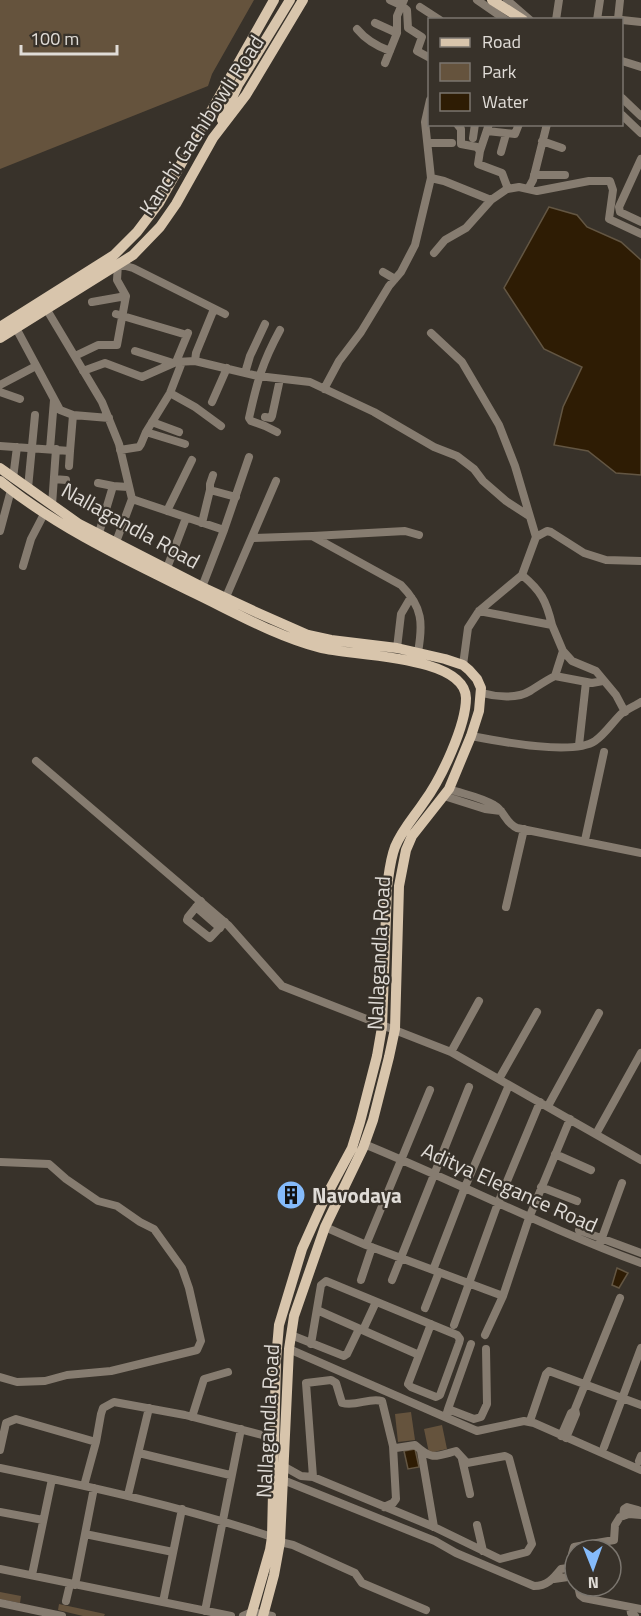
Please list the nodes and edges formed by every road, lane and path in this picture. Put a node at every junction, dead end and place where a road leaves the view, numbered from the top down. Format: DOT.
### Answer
graph roads {
  1 [pos="274,0"];
  2 [pos="290,0"];
  3 [pos="303,0"];
  4 [pos="390,0"];
  5 [pos="477,0"];
  6 [pos="492,0"];
  7 [pos="559,0"];
  8 [pos="600,0"];
  9 [pos="620,0"];
  10 [pos="403,2"];
  11 [pos="511,2"];
  12 [pos="420,7"];
  13 [pos="493,16"];
  14 [pos="437,18"];
  15 [pos="520,18"];
  16 [pos="528,18"];
  17 [pos="556,18"];
  18 [pos="597,18"];
  19 [pos="619,18"];
  20 [pos="623,20"];
  21 [pos="641,22"];
  22 [pos="375,23"];
  23 [pos="357,29"];
  24 [pos="397,33"];
  25 [pos="390,51"];
  26 [pos="428,57"];
  27 [pos="623,62"];
  28 [pos="385,63"];
  29 [pos="641,67"];
  30 [pos="623,99"];
  31 [pos="428,106"];
  32 [pos="639,111"];
  33 [pos="623,117"];
  34 [pos="459,126"];
  35 [pos="475,126"];
  36 [pos="518,126"];
  37 [pos="546,126"];
  38 [pos="488,128"];
  39 [pos="641,133"];
  40 [pos="506,134"];
  41 [pos="213,138"];
  42 [pos="473,138"];
  43 [pos="542,141"];
  44 [pos="429,143"];
  45 [pos="452,143"];
  46 [pos="562,147"];
  47 [pos="480,151"];
  48 [pos="501,152"];
  49 [pos="641,159"];
  50 [pos="534,175"];
  51 [pos="565,175"];
  52 [pos="431,178"];
  53 [pos="508,189"];
  54 [pos="528,189"];
  55 [pos="491,201"];
  56 [pos="641,222"];
  57 [pos="641,234"];
  58 [pos="434,253"];
  59 [pos="118,264"];
  60 [pos="383,272"];
  61 [pos="394,279"];
  62 [pos="126,296"];
  63 [pos="92,302"];
  64 [pos="43,305"];
  65 [pos="214,309"];
  66 [pos="119,314"];
  67 [pos="225,314"];
  68 [pos="265,324"];
  69 [pos="0,327"];
  70 [pos="16,328"];
  71 [pos="280,330"];
  72 [pos="431,333"];
  73 [pos="0,338"];
  74 [pos="135,351"];
  75 [pos="75,356"];
  76 [pos="195,361"];
  77 [pos="177,362"];
  78 [pos="36,366"];
  79 [pos="227,368"];
  80 [pos="83,371"];
  81 [pos="245,373"];
  82 [pos="258,376"];
  83 [pos="280,379"];
  84 [pos="0,385"];
  85 [pos="324,389"];
  86 [pos="0,392"];
  87 [pos="170,393"];
  88 [pos="20,399"];
  89 [pos="54,400"];
  90 [pos="212,402"];
  91 [pos="35,415"];
  92 [pos="73,415"];
  93 [pos="265,417"];
  94 [pos="109,418"];
  95 [pos="152,422"];
  96 [pos="221,426"];
  97 [pos="146,432"];
  98 [pos="179,432"];
  99 [pos="277,432"];
  100 [pos="185,444"];
  101 [pos="0,446"];
  102 [pos="17,447"];
  103 [pos="32,447"];
  104 [pos="53,449"];
  105 [pos="120,450"];
  106 [pos="70,451"];
  107 [pos="249,457"];
  108 [pos="192,460"];
  109 [pos="69,466"];
  110 [pos="0,468"];
  111 [pos="213,474"];
  112 [pos="13,478"];
  113 [pos="54,479"];
  114 [pos="66,480"];
  115 [pos="0,481"];
  116 [pos="276,481"];
  117 [pos="98,483"];
  118 [pos="113,486"];
  119 [pos="128,487"];
  120 [pos="28,488"];
  121 [pos="11,490"];
  122 [pos="210,490"];
  123 [pos="236,497"];
  124 [pos="132,499"];
  125 [pos="52,505"];
  126 [pos="167,511"];
  127 [pos="44,514"];
  128 [pos="529,516"];
  129 [pos="186,518"];
  130 [pos="202,523"];
  131 [pos="224,530"];
  132 [pos="0,531"];
  133 [pos="99,533"];
  134 [pos="419,535"];
  135 [pos="312,536"];
  136 [pos="536,537"];
  137 [pos="253,538"];
  138 [pos="116,542"];
  139 [pos="641,561"];
  140 [pos="23,566"];
  141 [pos="166,568"];
  142 [pos="522,574"];
  143 [pos="202,587"];
  144 [pos="226,597"];
  145 [pos="411,597"];
  146 [pos="479,611"];
  147 [pos="552,625"];
  148 [pos="329,645"];
  149 [pos="397,648"];
  150 [pos="563,651"];
  151 [pos="418,652"];
  152 [pos="464,665"];
  153 [pos="555,676"];
  154 [pos="603,681"];
  155 [pos="586,682"];
  156 [pos="482,693"];
  157 [pos="641,702"];
  158 [pos="625,712"];
  159 [pos="471,736"];
  160 [pos="579,745"];
  161 [pos="604,752"];
  162 [pos="36,761"];
  163 [pos="446,792"];
  164 [pos="524,829"];
  165 [pos="585,840"];
  166 [pos="641,852"];
  167 [pos="198,904"];
  168 [pos="506,907"];
  169 [pos="222,925"];
  170 [pos="479,1001"];
  171 [pos="537,1012"];
  172 [pos="599,1013"];
  173 [pos="382,1027"];
  174 [pos="395,1029"];
  175 [pos="451,1052"];
  176 [pos="641,1053"];
  177 [pos="500,1079"];
  178 [pos="509,1084"];
  179 [pos="469,1087"];
  180 [pos="430,1090"];
  181 [pos="544,1104"];
  182 [pos="570,1119"];
  183 [pos="596,1134"];
  184 [pos="364,1144"];
  185 [pos="555,1154"];
  186 [pos="402,1159"];
  187 [pos="641,1160"];
  188 [pos="0,1162"];
  189 [pos="591,1170"];
  190 [pos="434,1174"];
  191 [pos="622,1183"];
  192 [pos="465,1187"];
  193 [pos="541,1187"];
  194 [pos="577,1201"];
  195 [pos="498,1203"];
  196 [pos="529,1218"];
  197 [pos="325,1227"];
  198 [pos="579,1230"];
  199 [pos="602,1243"];
  200 [pos="369,1246"];
  201 [pos="641,1253"];
  202 [pos="401,1258"];
  203 [pos="641,1263"];
  204 [pos="436,1271"];
  205 [pos="361,1280"];
  206 [pos="392,1280"];
  207 [pos="470,1283"];
  208 [pos="503,1296"];
  209 [pos="620,1298"];
  210 [pos="375,1302"];
  211 [pos="424,1308"];
  212 [pos="317,1310"];
  213 [pos="431,1324"];
  214 [pos="454,1325"];
  215 [pos="361,1330"];
  216 [pos="291,1335"];
  217 [pos="485,1335"];
  218 [pos="311,1344"];
  219 [pos="471,1344"];
  220 [pos="641,1348"];
  221 [pos="289,1349"];
  222 [pos="486,1349"];
  223 [pos="419,1355"];
  224 [pos="228,1372"];
  225 [pos="0,1377"];
  226 [pos="586,1383"];
  227 [pos="622,1397"];
  228 [pos="641,1405"];
  229 [pos="149,1408"];
  230 [pos="447,1413"];
  231 [pos="192,1417"];
  232 [pos="0,1418"];
  233 [pos="531,1418"];
  234 [pos="10,1420"];
  235 [pos="241,1429"];
  236 [pos="564,1437"];
  237 [pos="274,1438"];
  238 [pos="96,1442"];
  239 [pos="393,1446"];
  240 [pos="604,1447"];
  241 [pos="0,1450"];
  242 [pos="421,1450"];
  243 [pos="140,1453"];
  244 [pos="462,1457"];
  245 [pos="284,1466"];
  246 [pos="0,1468"];
  247 [pos="641,1470"];
  248 [pos="230,1475"];
  249 [pos="313,1477"];
  250 [pos="51,1479"];
  251 [pos="283,1480"];
  252 [pos="84,1486"];
  253 [pos="94,1488"];
  254 [pos="470,1494"];
  255 [pos="128,1495"];
  256 [pos="384,1506"];
  257 [pos="182,1509"];
  258 [pos="0,1512"];
  259 [pos="640,1512"];
  260 [pos="43,1520"];
  261 [pos="222,1521"];
  262 [pos="477,1525"];
  263 [pos="434,1527"];
  264 [pos="85,1534"];
  265 [pos="614,1538"];
  266 [pos="276,1540"];
  267 [pos="483,1551"];
  268 [pos="173,1552"];
  269 [pos="0,1569"];
  270 [pos="563,1570"];
  271 [pos="32,1575"];
  272 [pos="72,1585"];
  273 [pos="584,1598"];
  274 [pos="66,1601"];
  275 [pos="163,1602"];
  276 [pos="0,1603"];
  277 [pos="10,1605"];
  278 [pos="630,1607"];
  279 [pos="641,1609"];
  280 [pos="426,1610"];
  281 [pos="205,1611"];
  282 [pos="56,1615"];
  283 [pos="258,1615"];
  284 [pos="10,1616"];
  285 [pos="231,1616"];
  286 [pos="635,1616"];
  1 -- 64 [label="main road, Kanchi Gachibowli Road"];
  2 -- 41 [label="main road"];
  3 -- 41 [label="main road, Kanchi Gachibowli Road"];
  4 -- 10 [label="street"];
  5 -- 13 [label="street"];
  6 -- 15 [label="main road"];
  7 -- 17 [label="street"];
  8 -- 18 [label="street"];
  9 -- 19 [label="street"];
  10 -- 24 [label="street"];
  10 -- 26 [label="street"];
  11 -- 16 [label="street"];
  12 -- 14 [label="street"];
  20 -- 21 [label="street"];
  22 -- 24 [label="street"];
  23 -- 25 [label="street"];
  24 -- 25 [label="street"];
  25 -- 28 [label="street"];
  27 -- 29 [label="street"];
  30 -- 32 [label="street"];
  31 -- 44 [label="street"];
  33 -- 39 [label="street"];
  34 -- 47 [label="street"];
  35 -- 42 [label="street"];
  36 -- 40 [label="street"];
  37 -- 43 [label="street"];
  38 -- 40 [label="street"];
  38 -- 47 [label="street"];
  40 -- 48 [label="street"];
  41 -- 59 [label="main road, Kanchi Gachibowli Road"];
  43 -- 46 [label="street"];
  43 -- 50 [label="street"];
  44 -- 45 [label="street"];
  44 -- 52 [label="street"];
  47 -- 53 [label="street"];
  49 -- 56 [label="street"];
  50 -- 51 [label="street"];
  50 -- 54 [label="street"];
  52 -- 55 [label="street"];
  52 -- 61 [label="street"];
  53 -- 54 [label="street"];
  53 -- 55 [label="street"];
  54 -- 57 [label="street"];
  55 -- 58 [label="street"];
  59 -- 62 [label="street"];
  59 -- 64 [label="main road, Kanchi Gachibowli Road"];
  59 -- 65 [label="street"];
  60 -- 61 [label="street"];
  61 -- 85 [label="street"];
  62 -- 63 [label="street"];
  62 -- 66 [label="street"];
  64 -- 69 [label="main road, Kanchi Gachibowli Road"];
  64 -- 70 [label="main road, Kanchi Gachibowli Road"];
  64 -- 75 [label="street"];
  65 -- 67 [label="street"];
  65 -- 76 [label="street"];
  66 -- 75 [label="street"];
  66 -- 77 [label="street"];
  68 -- 81 [label="street"];
  70 -- 73 [label="main road, Kanchi Gachibowli Road"];
  70 -- 78 [label="street"];
  71 -- 82 [label="street"];
  72 -- 128 [label="street"];
  74 -- 77 [label="street"];
  75 -- 80 [label="street"];
  76 -- 77 [label="street"];
  76 -- 79 [label="street"];
  77 -- 80 [label="street"];
  77 -- 87 [label="street"];
  78 -- 84 [label="street"];
  78 -- 89 [label="street"];
  79 -- 81 [label="street"];
  79 -- 90 [label="street"];
  80 -- 94 [label="street"];
  81 -- 82 [label="street"];
  82 -- 83 [label="street"];
  82 -- 99 [label="street"];
  83 -- 85 [label="street"];
  83 -- 93 [label="street"];
  85 -- 128 [label="street"];
  86 -- 88 [label="street"];
  87 -- 95 [label="street"];
  87 -- 96 [label="street"];
  89 -- 92 [label="street"];
  89 -- 104 [label="street"];
  91 -- 103 [label="street"];
  92 -- 94 [label="street"];
  92 -- 106 [label="street"];
  94 -- 105 [label="street"];
  95 -- 97 [label="street"];
  95 -- 98 [label="street"];
  97 -- 100 [label="street"];
  97 -- 105 [label="street"];
  101 -- 102 [label="street"];
  102 -- 103 [label="street"];
  102 -- 112 [label="street"];
  103 -- 104 [label="street"];
  103 -- 120 [label="street"];
  104 -- 106 [label="street"];
  104 -- 113 [label="street"];
  105 -- 119 [label="street"];
  106 -- 109 [label="street"];
  107 -- 123 [label="street"];
  108 -- 126 [label="street"];
  110 -- 112 [label="main road, Nallagandla Road"];
  111 -- 122 [label="street"];
  112 -- 120 [label="main road, Nallagandla Road"];
  113 -- 114 [label="street"];
  113 -- 125 [label="street"];
  115 -- 121 [label="main road, Nallagandla Road"];
  116 -- 137 [label="street"];
  117 -- 118 [label="street"];
  118 -- 119 [label="street"];
  118 -- 133 [label="street"];
  119 -- 124 [label="street"];
  120 -- 125 [label="main road, Nallagandla Road"];
  121 -- 127 [label="main road, Nallagandla Road"];
  121 -- 132 [label="street"];
  122 -- 123 [label="street"];
  122 -- 130 [label="street"];
  123 -- 131 [label="street"];
  124 -- 126 [label="street"];
  124 -- 138 [label="street"];
  125 -- 133 [label="main road, Nallagandla Road"];
  126 -- 129 [label="street"];
  127 -- 140 [label="street"];
  127 -- 148 [label="main road, Nallagandla Road"];
  128 -- 136 [label="street"];
  129 -- 130 [label="street"];
  129 -- 141 [label="street"];
  130 -- 131 [label="street"];
  131 -- 143 [label="street"];
  133 -- 138 [label="main road, Nallagandla Road"];
  134 -- 135 [label="street"];
  135 -- 137 [label="street"];
  135 -- 145 [label="street"];
  136 -- 139 [label="street"];
  136 -- 142 [label="street"];
  137 -- 144 [label="street"];
  138 -- 141 [label="main road, Nallagandla Road"];
  141 -- 143 [label="main road, Nallagandla Road"];
  142 -- 146 [label="street"];
  142 -- 147 [label="street"];
  143 -- 144 [label="main road, Nallagandla Road"];
  144 -- 148 [label="main road, Nallagandla Road"];
  145 -- 149 [label="street"];
  145 -- 151 [label="street"];
  146 -- 147 [label="street"];
  146 -- 152 [label="street"];
  147 -- 150 [label="street"];
  148 -- 149 [label="main road, Nallagandla Road"];
  148 -- 173 [label="main road, Nallagandla Road"];
  149 -- 151 [label="main road, Nallagandla Road"];
  150 -- 153 [label="street"];
  150 -- 154 [label="street"];
  151 -- 152 [label="main road, Nallagandla Road"];
  152 -- 156 [label="main road"];
  153 -- 155 [label="street"];
  153 -- 156 [label="street"];
  154 -- 155 [label="street"];
  154 -- 158 [label="street"];
  155 -- 160 [label="street"];
  156 -- 159 [label="main road, Nallagandla Road"];
  157 -- 158 [label="street"];
  158 -- 160 [label="street"];
  159 -- 160 [label="street"];
  159 -- 163 [label="main road, Nallagandla Road"];
  161 -- 165 [label="street"];
  162 -- 167 [label="street"];
  163 -- 164 [label="street"];
  163 -- 174 [label="main road, Nallagandla Road"];
  164 -- 165 [label="street"];
  164 -- 168 [label="street"];
  165 -- 166 [label="street"];
  167 -- 169 [label="street"];
  167 -- 169 [label="street"];
  169 -- 173 [label="street"];
  170 -- 175 [label="street"];
  171 -- 177 [label="street"];
  172 -- 181 [label="street"];
  173 -- 174 [label="street"];
  173 -- 237 [label="main road, Nallagandla Road"];
  174 -- 175 [label="street"];
  174 -- 184 [label="main road, Nallagandla Road"];
  175 -- 177 [label="street"];
  176 -- 183 [label="street"];
  177 -- 178 [label="street"];
  178 -- 181 [label="street"];
  178 -- 192 [label="street"];
  179 -- 190 [label="street"];
  180 -- 186 [label="street"];
  181 -- 182 [label="street"];
  181 -- 195 [label="street"];
  182 -- 183 [label="street"];
  182 -- 185 [label="street"];
  183 -- 187 [label="street"];
  184 -- 186 [label="street, Aditya Elegance Road"];
  184 -- 197 [label="main road, Nallagandla Road"];
  185 -- 189 [label="street"];
  185 -- 193 [label="street"];
  186 -- 190 [label="street, Aditya Elegance Road"];
  186 -- 200 [label="street"];
  188 -- 225 [label="street"];
  190 -- 192 [label="street, Aditya Elegance Road"];
  190 -- 202 [label="street"];
  191 -- 199 [label="street"];
  192 -- 195 [label="street, Aditya Elegance Road"];
  192 -- 204 [label="street"];
  193 -- 194 [label="street"];
  193 -- 196 [label="street"];
  195 -- 196 [label="street, Aditya Elegance Road"];
  195 -- 207 [label="street"];
  196 -- 199 [label="street, Aditya Elegance Road"];
  196 -- 208 [label="street"];
  197 -- 200 [label="street"];
  197 -- 216 [label="main road, Nallagandla Road"];
  198 -- 199 [label="street"];
  199 -- 201 [label="street"];
  199 -- 203 [label="street, Aditya Elegance Road"];
  200 -- 202 [label="street"];
  200 -- 205 [label="street"];
  202 -- 204 [label="street"];
  202 -- 206 [label="street"];
  204 -- 207 [label="street"];
  204 -- 211 [label="street"];
  207 -- 208 [label="street"];
  207 -- 214 [label="street"];
  208 -- 217 [label="street"];
  209 -- 226 [label="street"];
  210 -- 212 [label="street"];
  210 -- 213 [label="street"];
  210 -- 215 [label="street"];
  212 -- 215 [label="street"];
  212 -- 218 [label="street"];
  213 -- 223 [label="street"];
  213 -- 223 [label="street"];
  215 -- 218 [label="street"];
  215 -- 223 [label="street"];
  216 -- 218 [label="street"];
  216 -- 221 [label="main road, Nallagandla Road"];
  219 -- 230 [label="street"];
  220 -- 227 [label="street"];
  221 -- 230 [label="street"];
  221 -- 245 [label="main road, Nallagandla Road"];
  222 -- 230 [label="street"];
  224 -- 231 [label="street"];
  226 -- 227 [label="street"];
  226 -- 233 [label="street"];
  226 -- 236 [label="street"];
  227 -- 228 [label="street"];
  227 -- 240 [label="street"];
  229 -- 231 [label="street"];
  229 -- 238 [label="street"];
  229 -- 243 [label="street"];
  230 -- 236 [label="street"];
  231 -- 235 [label="street"];
  232 -- 234 [label="street"];
  234 -- 238 [label="street"];
  234 -- 241 [label="street"];
  235 -- 237 [label="street"];
  235 -- 248 [label="street"];
  236 -- 247 [label="street"];
  237 -- 266 [label="main road, Nallagandla Road"];
  238 -- 252 [label="street"];
  239 -- 242 [label="street"];
  239 -- 249 [label="street"];
  239 -- 256 [label="street"];
  242 -- 244 [label="street"];
  242 -- 263 [label="street"];
  243 -- 248 [label="street"];
  243 -- 255 [label="street"];
  244 -- 254 [label="street"];
  244 -- 267 [label="street"];
  245 -- 249 [label="street"];
  245 -- 251 [label="main road, Nallagandla Road"];
  246 -- 250 [label="street"];
  248 -- 261 [label="street"];
  249 -- 256 [label="street"];
  250 -- 252 [label="street"];
  250 -- 260 [label="street"];
  251 -- 266 [label="main road, Nallagandla Road"];
  251 -- 270 [label="street"];
  252 -- 253 [label="street"];
  253 -- 255 [label="street"];
  253 -- 264 [label="street"];
  255 -- 257 [label="street"];
  256 -- 263 [label="street"];
  257 -- 261 [label="street"];
  257 -- 268 [label="street"];
  258 -- 260 [label="street"];
  259 -- 265 [label="street"];
  260 -- 271 [label="street"];
  261 -- 266 [label="street"];
  261 -- 281 [label="street"];
  262 -- 267 [label="street"];
  263 -- 267 [label="street"];
  264 -- 268 [label="street"];
  264 -- 272 [label="street"];
  266 -- 280 [label="street"];
  266 -- 283 [label="main road, Nallagandla Road"];
  268 -- 275 [label="street"];
  269 -- 271 [label="street"];
  271 -- 272 [label="street"];
  272 -- 274 [label="street"];
  272 -- 275 [label="street"];
  273 -- 278 [label="street"];
  275 -- 281 [label="street"];
  276 -- 277 [label="street"];
  277 -- 282 [label="street"];
  277 -- 284 [label="street"];
  278 -- 279 [label="street"];
  278 -- 286 [label="street"];
  281 -- 285 [label="street"];
}
